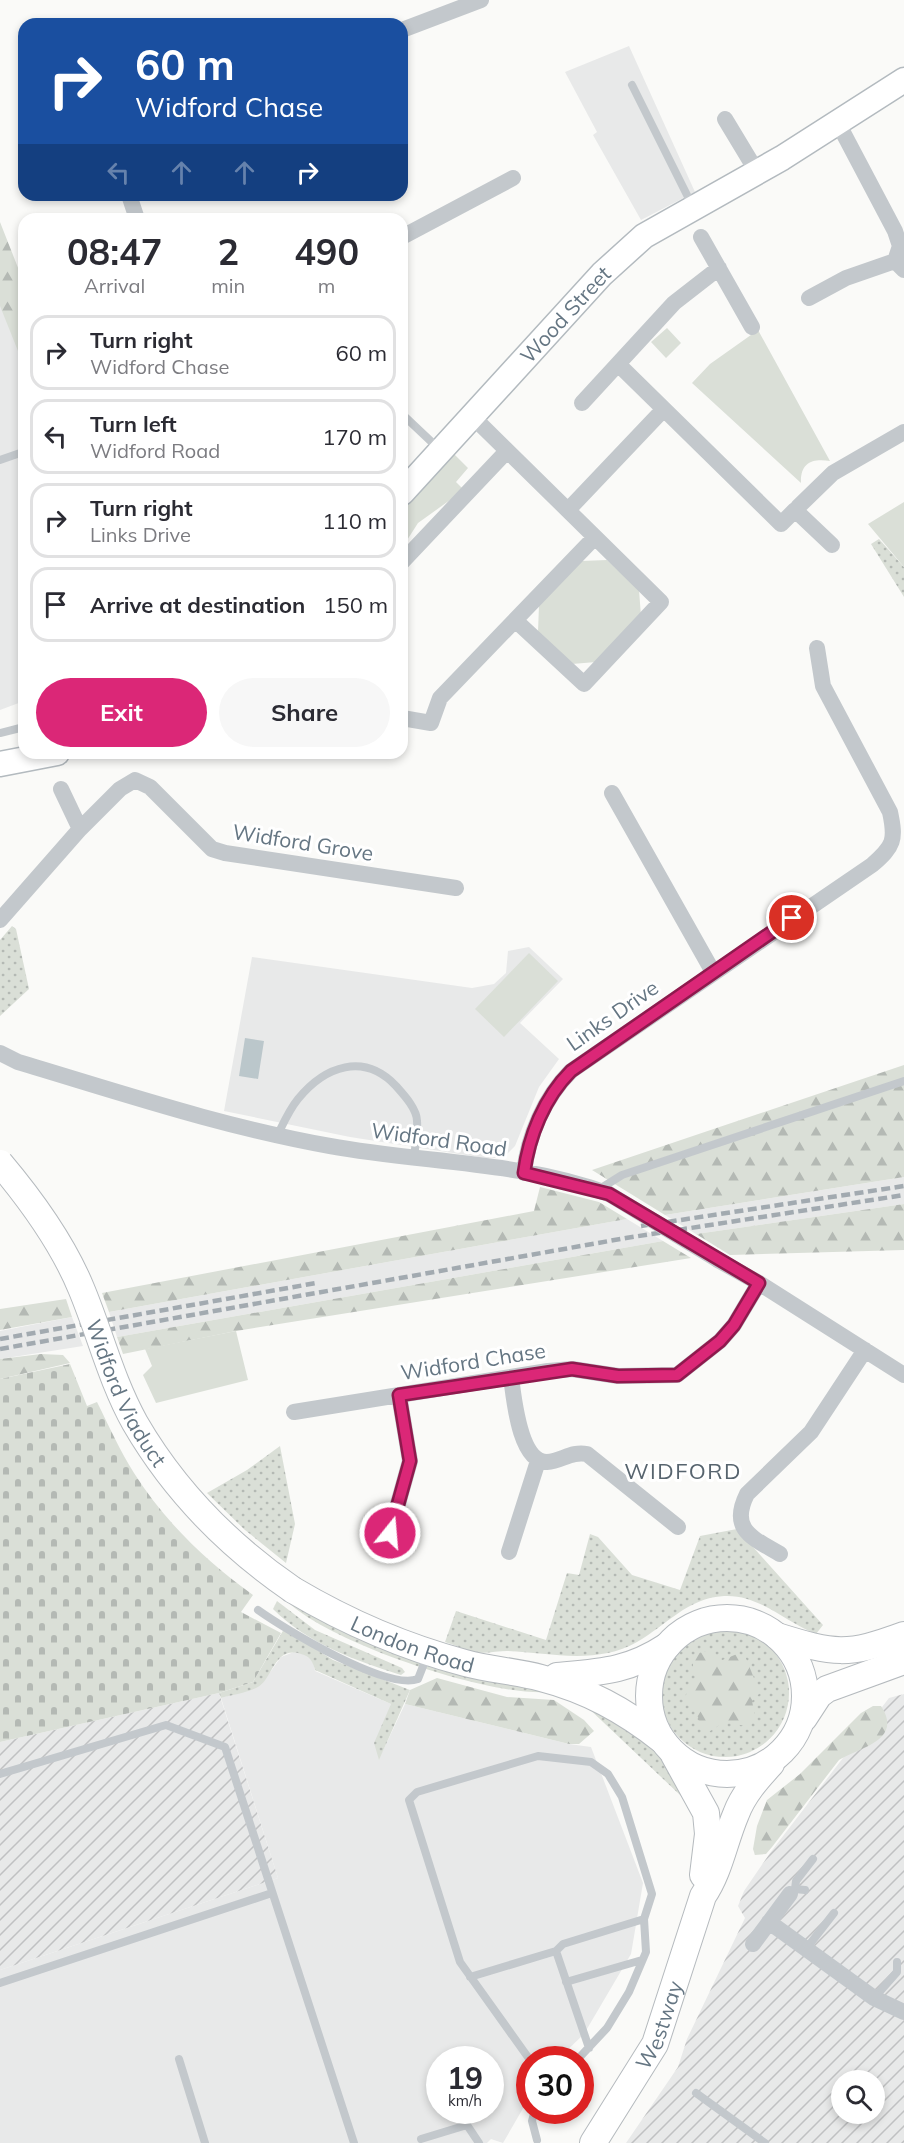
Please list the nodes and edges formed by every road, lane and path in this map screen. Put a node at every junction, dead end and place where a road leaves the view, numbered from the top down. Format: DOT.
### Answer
graph roads {
  1 [pos="481,0"];
  2 [pos="408,28"];
  3 [pos="904,80"];
  4 [pos="632,85"];
  5 [pos="725,119"];
  6 [pos="838,123"];
  7 [pos="757,172"];
  8 [pos="513,178"];
  9 [pos="694,208"];
  10 [pos="408,234"];
  11 [pos="701,237"];
  12 [pos="900,265"];
  13 [pos="719,268"];
  14 [pos="809,298"];
  15 [pos="753,327"];
  16 [pos="618,364"];
  17 [pos="582,403"];
  18 [pos="663,410"];
  19 [pos="472,416"];
  20 [pos="408,420"];
  21 [pos="904,432"];
  22 [pos="441,451"];
  23 [pos="507,451"];
  24 [pos="18,453"];
  25 [pos="0,460"];
  26 [pos="408,487"];
  27 [pos="798,507"];
  28 [pos="568,510"];
  29 [pos="595,537"];
  30 [pos="832,545"];
  31 [pos="408,556"];
  32 [pos="515,620"];
  33 [pos="818,648"];
  34 [pos="408,718"];
  35 [pos="18,728"];
  36 [pos="0,733"];
  37 [pos="26,759"];
  38 [pos="0,764"];
  39 [pos="61,789"];
  40 [pos="612,793"];
  41 [pos="80,829"];
  42 [pos="456,888"];
  43 [pos="0,920"];
  44 [pos="713,972"];
  45 [pos="0,1053"];
  46 [pos="904,1081"];
  47 [pos="277,1136"];
  48 [pos="414,1158"];
  49 [pos="0,1163"];
  50 [pos="524,1173"];
  51 [pos="603,1192"];
  52 [pos="759,1283"];
  53 [pos="865,1350"];
  54 [pos="904,1376"];
  55 [pos="511,1377"];
  56 [pos="399,1395"];
  57 [pos="294,1412"];
  58 [pos="538,1461"];
  59 [pos="678,1527"];
  60 [pos="508,1552"];
  61 [pos="384,1554"];
  62 [pos="780,1554"];
  63 [pos="293,1590"];
  64 [pos="258,1610"];
  65 [pos="904,1635"];
  66 [pos="777,1636"];
  67 [pos="668,1645"];
  68 [pos="428,1652"];
  69 [pos="904,1661"];
  70 [pos="539,1677"];
  71 [pos="799,1727"];
  72 [pos="668,1746"];
  73 [pos="779,1755"];
  74 [pos="0,1774"];
  75 [pos="813,1859"];
  76 [pos="797,1891"];
  77 [pos="272,1893"];
  78 [pos="703,1896"];
  79 [pos="834,1913"];
  80 [pos="644,1919"];
  81 [pos="770,1922"];
  82 [pos="753,1944"];
  83 [pos="806,1949"];
  84 [pos="556,1951"];
  85 [pos="642,1960"];
  86 [pos="897,1962"];
  87 [pos="470,1977"];
  88 [pos="566,1982"];
  89 [pos="0,1983"];
  90 [pos="874,1998"];
  91 [pos="904,2012"];
  92 [pos="520,2046"];
  93 [pos="588,2046"];
  94 [pos="591,2046"];
  95 [pos="179,2059"];
  96 [pos="696,2093"];
  97 [pos="533,2124"];
  98 [pos="421,2139"];
  99 [pos="536,2142"];
  100 [pos="206,2143"];
  101 [pos="354,2143"];
  102 [pos="479,2143"];
  103 [pos="592,2143"];
  104 [pos="765,2143"];
  1 -- 2 [label="street"];
  3 -- 6 [label="main road, Wood Street"];
  4 -- 9 [label="lane"];
  5 -- 7 [label="street"];
  6 -- 7 [label="main road, Wood Street"];
  6 -- 12 [label="street"];
  7 -- 9 [label="main road, Wood Street"];
  8 -- 10 [label="street"];
  9 -- 19 [label="main road, Wood Street"];
  11 -- 13 [label="street"];
  12 -- 14 [label="street"];
  13 -- 15 [label="street"];
  13 -- 16 [label="street"];
  16 -- 17 [label="street"];
  16 -- 18 [label="street"];
  18 -- 28 [label="street"];
  18 -- 30 [label="street"];
  19 -- 22 [label="main road, Wood Street"];
  19 -- 23 [label="street"];
  20 -- 22 [label="lane"];
  21 -- 27 [label="street"];
  22 -- 26 [label="main road, Wood Street"];
  23 -- 28 [label="street"];
  23 -- 31 [label="street"];
  24 -- 25 [label="lane"];
  28 -- 29 [label="street"];
  29 -- 32 [label="street"];
  29 -- 32 [label="street"];
  32 -- 34 [label="street"];
  33 -- 44 [label="street, Links Drive"];
  35 -- 36 [label="lane"];
  37 -- 38 [label="main road"];
  39 -- 41 [label="street"];
  40 -- 44 [label="street"];
  41 -- 42 [label="street, Widford Grove"];
  41 -- 43 [label="street"];
  44 -- 50 [label="street, Links Drive"];
  45 -- 47 [label="street, Widford Road"];
  46 -- 51 [label="lane"];
  47 -- 48 [label="street, Widford Road"];
  47 -- 48 [label="lane"];
  48 -- 50 [label="street, Widford Road"];
  49 -- 63 [label="main road, Widford Viaduct, bridge"];
  50 -- 51 [label="street, Widford Road"];
  51 -- 52 [label="street, Widford Road, bridge"];
  52 -- 53 [label="street, Widford Road"];
  52 -- 55 [label="street, Widford Chase"];
  53 -- 54 [label="street, Widford Road"];
  53 -- 62 [label="street"];
  55 -- 56 [label="street, Widford Chase"];
  55 -- 58 [label="street"];
  56 -- 57 [label="street, Widford Chase"];
  56 -- 61 [label="street"];
  58 -- 59 [label="street"];
  58 -- 60 [label="street"];
  63 -- 68 [label="main road, London Road"];
  64 -- 68 [label="lane"];
  65 -- 66 [label="main road"];
  66 -- 67 [label="main road"];
  66 -- 71 [label="main road"];
  67 -- 70 [label="main road, London Road"];
  67 -- 72 [label="main road"];
  68 -- 70 [label="main road, London Road"];
  69 -- 71 [label="main road"];
  70 -- 72 [label="main road, London Road"];
  71 -- 73 [label="main road"];
  72 -- 73 [label="main road"];
  72 -- 78 [label="main road, Westway"];
  73 -- 78 [label="main road, Westway"];
  74 -- 77 [label="lane"];
  75 -- 76 [label="lane"];
  76 -- 81 [label="street"];
  77 -- 89 [label="lane"];
  77 -- 101 [label="lane"];
  78 -- 103 [label="main road, Westway"];
  79 -- 83 [label="lane"];
  80 -- 84 [label="lane"];
  80 -- 85 [label="lane"];
  80 -- 87 [label="lane"];
  81 -- 82 [label="street"];
  81 -- 83 [label="street"];
  83 -- 90 [label="street"];
  84 -- 87 [label="lane"];
  84 -- 88 [label="lane"];
  85 -- 88 [label="lane"];
  85 -- 94 [label="lane"];
  86 -- 90 [label="lane"];
  87 -- 92 [label="lane"];
  88 -- 93 [label="lane"];
  90 -- 91 [label="street"];
  95 -- 100 [label="lane"];
  96 -- 104 [label="lane"];
  97 -- 99 [label="lane"];
  98 -- 102 [label="lane"];
}
